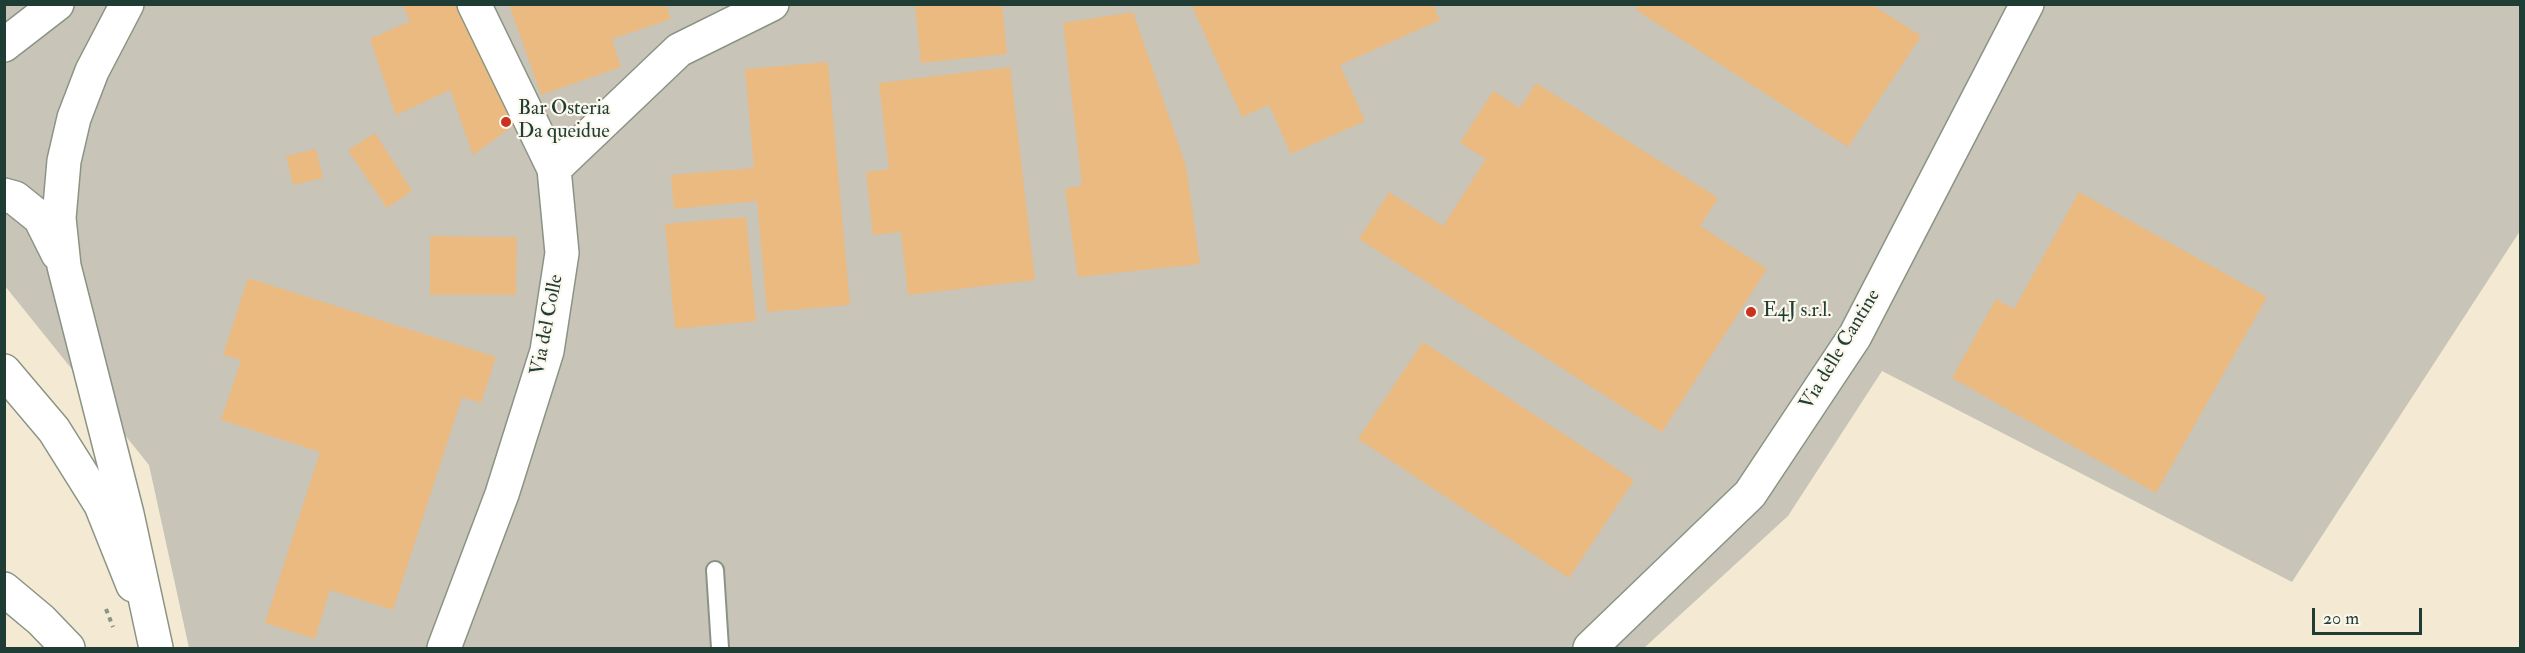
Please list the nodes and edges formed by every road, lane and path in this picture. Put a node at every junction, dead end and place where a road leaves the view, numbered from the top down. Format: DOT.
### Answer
graph roads {
  1 [pos="57,4"];
  2 [pos="127,4"];
  3 [pos="474,4"];
  4 [pos="771,4"];
  5 [pos="2027,4"];
  6 [pos="4,45"];
  7 [pos="554,169"];
  8 [pos="4,195"];
  9 [pos="64,266"];
  10 [pos="4,371"];
  11 [pos="715,570"];
  12 [pos="4,589"];
  13 [pos="105,604"];
  14 [pos="114,632"];
  15 [pos="152,634"];
  16 [pos="69,648"];
  17 [pos="444,648"];
  18 [pos="720,648"];
  19 [pos="1590,648"];
  1 -- 6 [label="street"];
  2 -- 9 [label="street"];
  3 -- 7 [label="street, Via del Colle"];
  4 -- 7 [label="street"];
  5 -- 19 [label="street, Via delle Cantine"];
  7 -- 17 [label="street, Via del Colle"];
  8 -- 9 [label="street"];
  9 -- 15 [label="street"];
  10 -- 15 [label="street"];
  11 -- 18 [label="lane"];
  12 -- 16 [label="street"];
  13 -- 14 [label="path"];
}
